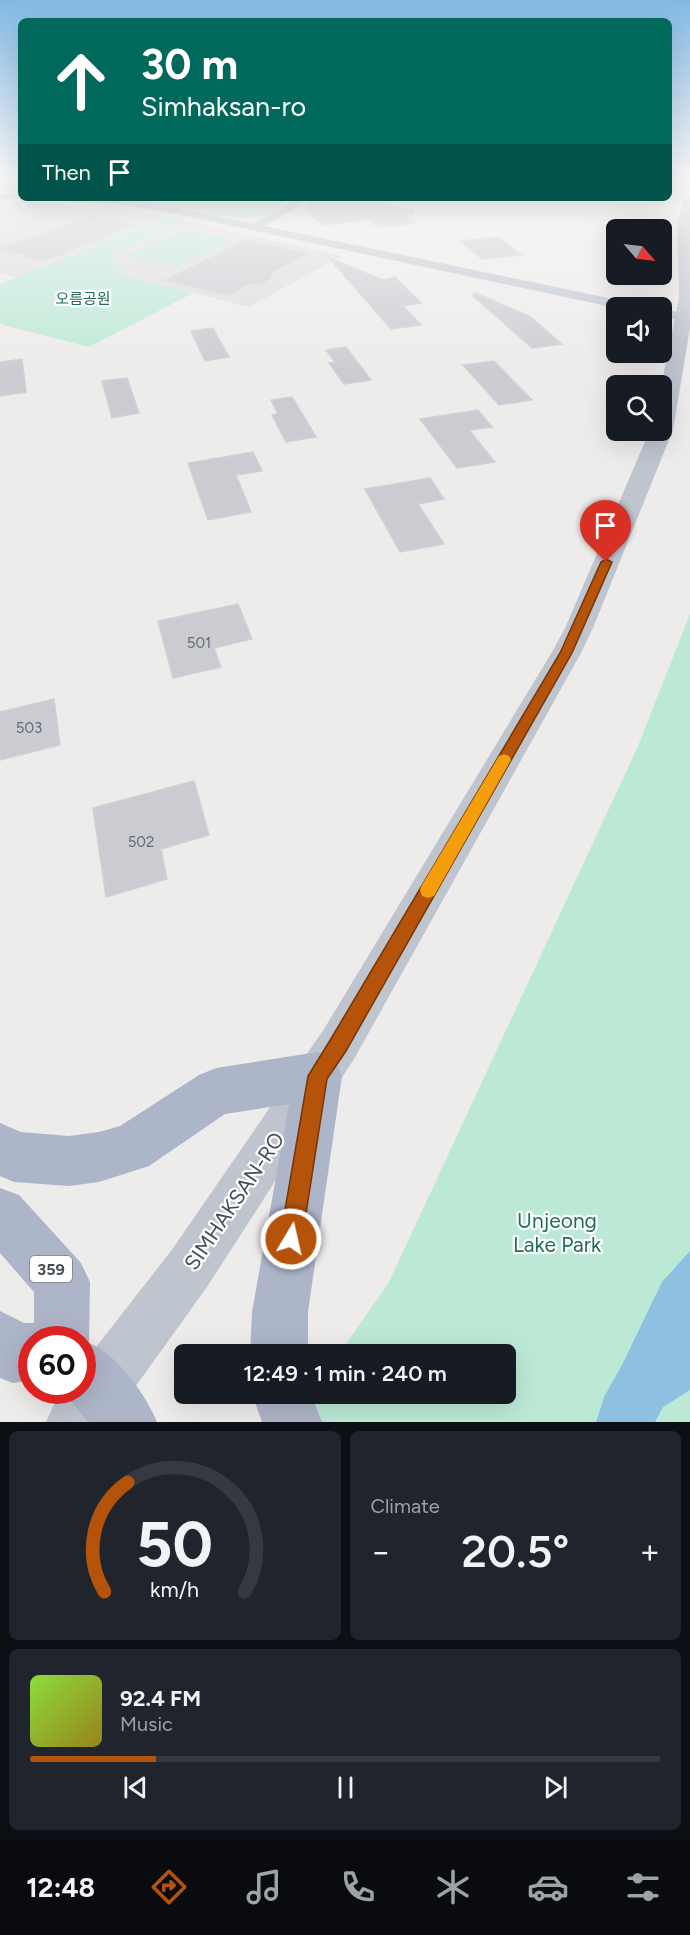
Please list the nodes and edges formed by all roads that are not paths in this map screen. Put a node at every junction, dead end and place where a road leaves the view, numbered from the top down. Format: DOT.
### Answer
graph roads {
  1 [pos="327,241"];
  2 [pos="685,241"];
  3 [pos="606,301"];
  4 [pos="672,315"];
  5 [pos="684,317"];
  6 [pos="672,376"];
  7 [pos="656,441"];
  8 [pos="318,1076"];
  9 [pos="0,1148"];
  10 [pos="0,1214"];
  11 [pos="62,1326"];
  12 [pos="0,1340"];
  13 [pos="279,1344"];
  14 [pos="18,1353"];
  15 [pos="96,1401"];
  16 [pos="286,1404"];
  17 [pos="292,1422"];
  1 -- 3 [label="street"];
  2 -- 5 [label="street, SIMHAKSAN-RO"];
  4 -- 5 [label="street"];
  5 -- 6 [label="street, SIMHAKSAN-RO"];
  7 -- 8 [label="street, SIMHAKSAN-RO"];
  8 -- 9 [label="main road"];
  8 -- 13 [label="main road"];
  8 -- 15 [label="street, SIMHAKSAN-RO"];
  10 -- 11 [label="main road, 359"];
  12 -- 14 [label="main road"];
  16 -- 17 [label="main road"];
}
